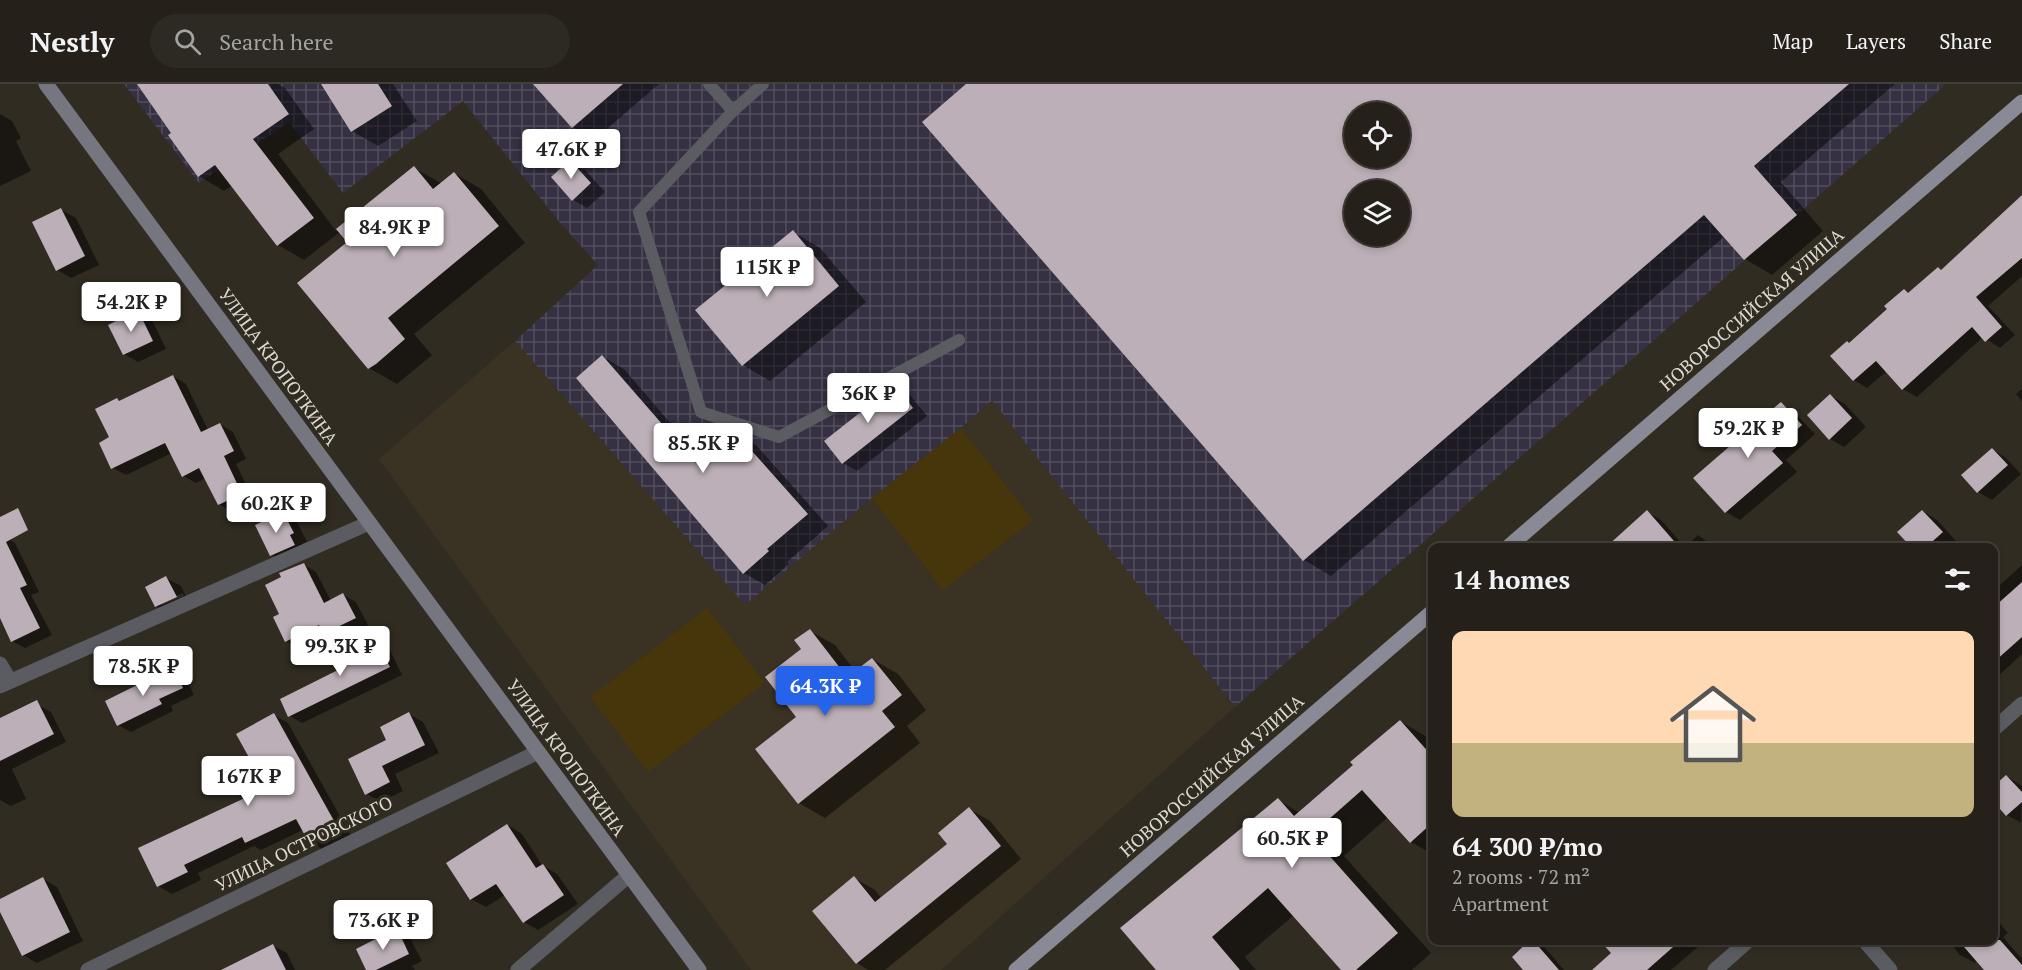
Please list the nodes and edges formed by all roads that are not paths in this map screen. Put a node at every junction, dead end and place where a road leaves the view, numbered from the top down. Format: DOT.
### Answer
graph roads {
  1 [pos="46,84"];
  2 [pos="709,84"];
  3 [pos="763,84"];
  4 [pos="2022,102"];
  5 [pos="733,111"];
  6 [pos="959,340"];
  7 [pos="369,524"];
  8 [pos="1513,543"];
  9 [pos="1428,615"];
  10 [pos="0,664"];
  11 [pos="5,684"];
  12 [pos="2022,704"];
  13 [pos="1998,725"];
  14 [pos="538,752"];
  15 [pos="628,876"];
  16 [pos="1743,945"];
  17 [pos="1868,945"];
  18 [pos="88,970"];
  19 [pos="518,970"];
  20 [pos="699,970"];
  21 [pos="1016,970"];
  22 [pos="1714,970"];
  23 [pos="1890,970"];
  1 -- 7 [label="main road, УЛИЦА КРОПОТКИНА"];
  2 -- 5 [label="lane"];
  3 -- 5 [label="lane"];
  4 -- 8 [label="main road, НОВОРОССИЙСКАЯ УЛИЦА"];
  5 -- 6 [label="lane"];
  7 -- 11 [label="street"];
  7 -- 14 [label="main road, УЛИЦА КРОПОТКИНА"];
  9 -- 21 [label="main road, НОВОРОССИЙСКАЯ УЛИЦА"];
  10 -- 11 [label="street"];
  12 -- 13 [label="street"];
  14 -- 15 [label="main road, УЛИЦА КРОПОТКИНА"];
  14 -- 18 [label="street, УЛИЦА ОСТРОВСКОГО"];
  15 -- 19 [label="street"];
  15 -- 20 [label="main road, УЛИЦА КРОПОТКИНА"];
  16 -- 22 [label="street"];
  17 -- 23 [label="street"];
}
